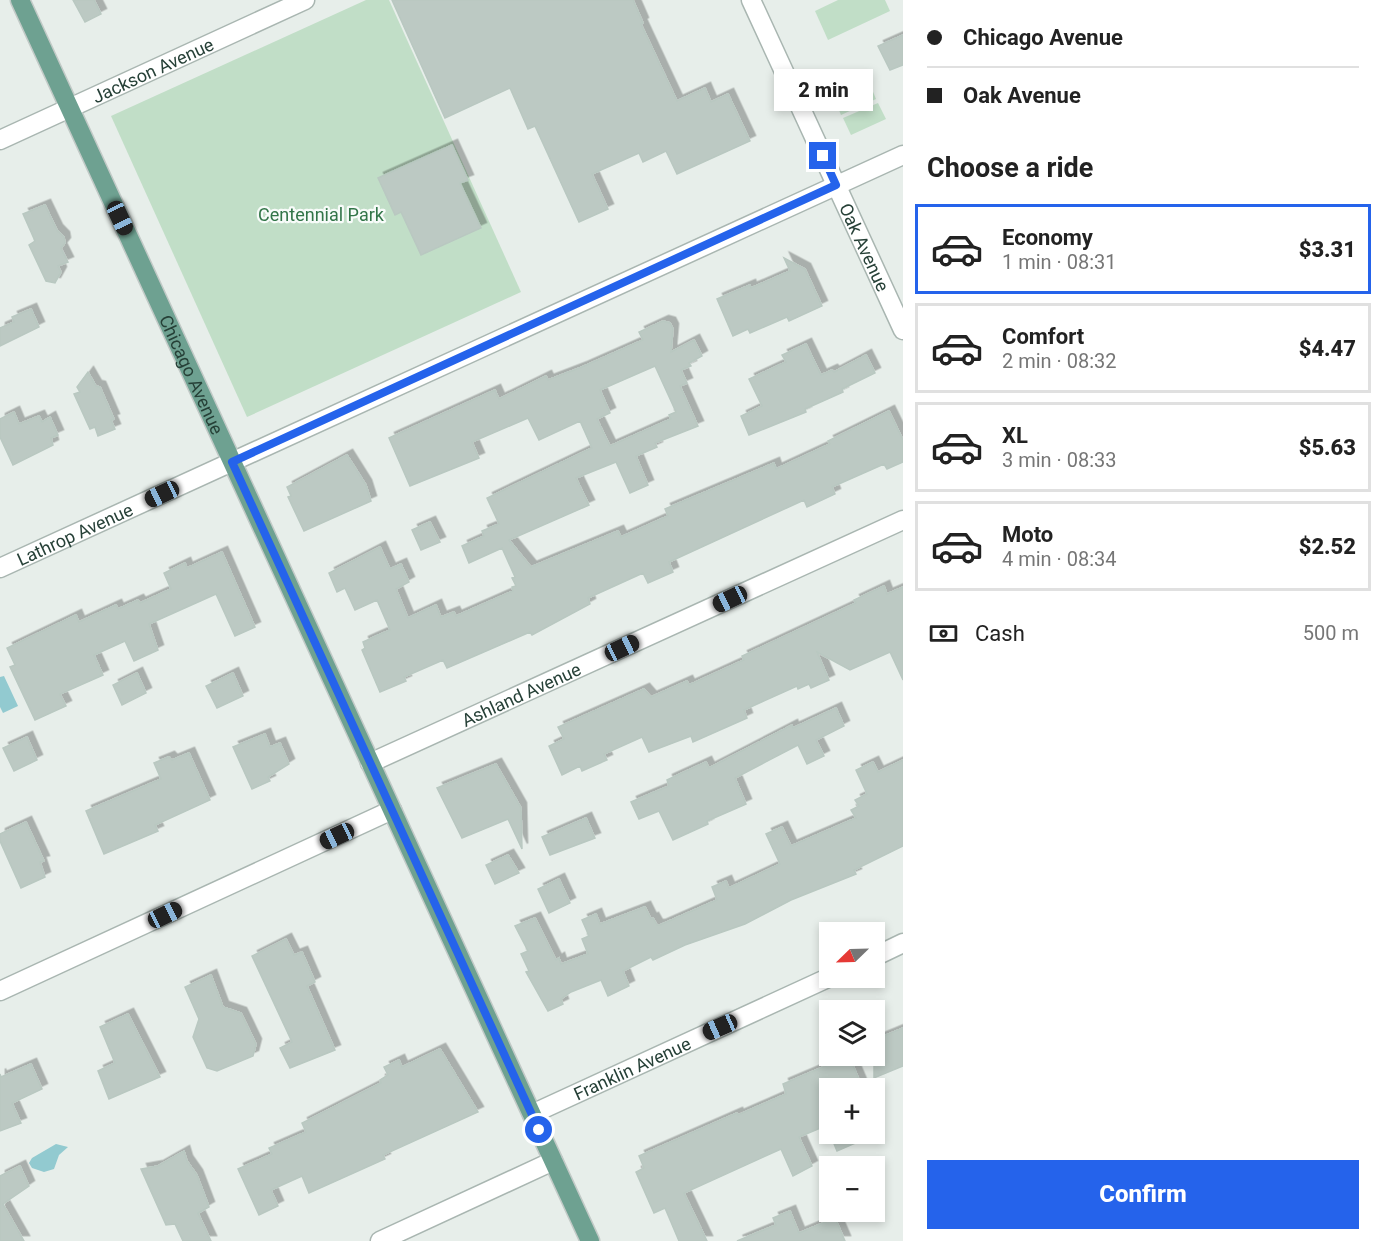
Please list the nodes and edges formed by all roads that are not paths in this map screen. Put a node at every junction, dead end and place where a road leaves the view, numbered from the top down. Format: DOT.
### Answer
graph roads {
  1 [pos="20,0"];
  2 [pos="305,0"];
  3 [pos="751,0"];
  4 [pos="70,108"];
  5 [pos="0,140"];
  6 [pos="903,155"];
  7 [pos="836,185"];
  8 [pos="903,330"];
  9 [pos="232,462"];
  10 [pos="903,520"];
  11 [pos="0,568"];
  12 [pos="370,763"];
  13 [pos="392,810"];
  14 [pos="903,944"];
  15 [pos="885,952"];
  16 [pos="819,982"];
  17 [pos="0,991"];
  18 [pos="532,1114"];
  19 [pos="553,1161"];
  20 [pos="380,1241"];
  21 [pos="590,1241"];
  1 -- 4 [label="main road, Chicago Avenue"];
  2 -- 4 [label="street, Jackson Avenue"];
  3 -- 7 [label="street, Oak Avenue"];
  4 -- 5 [label="street, Jackson Avenue"];
  4 -- 9 [label="main road, Chicago Avenue"];
  6 -- 7 [label="street, Lathrop Avenue"];
  7 -- 8 [label="street, Oak Avenue"];
  7 -- 9 [label="street, Lathrop Avenue"];
  9 -- 11 [label="street, Lathrop Avenue"];
  9 -- 12 [label="main road, Chicago Avenue"];
  10 -- 12 [label="street, Ashland Avenue"];
  12 -- 13 [label="main road, Chicago Avenue"];
  13 -- 17 [label="street"];
  13 -- 18 [label="main road, Chicago Avenue"];
  14 -- 15 [label="street"];
  16 -- 18 [label="street, Franklin Avenue"];
  18 -- 19 [label="main road, Chicago Avenue"];
  19 -- 20 [label="street"];
  19 -- 21 [label="main road, Chicago Avenue"];
}
